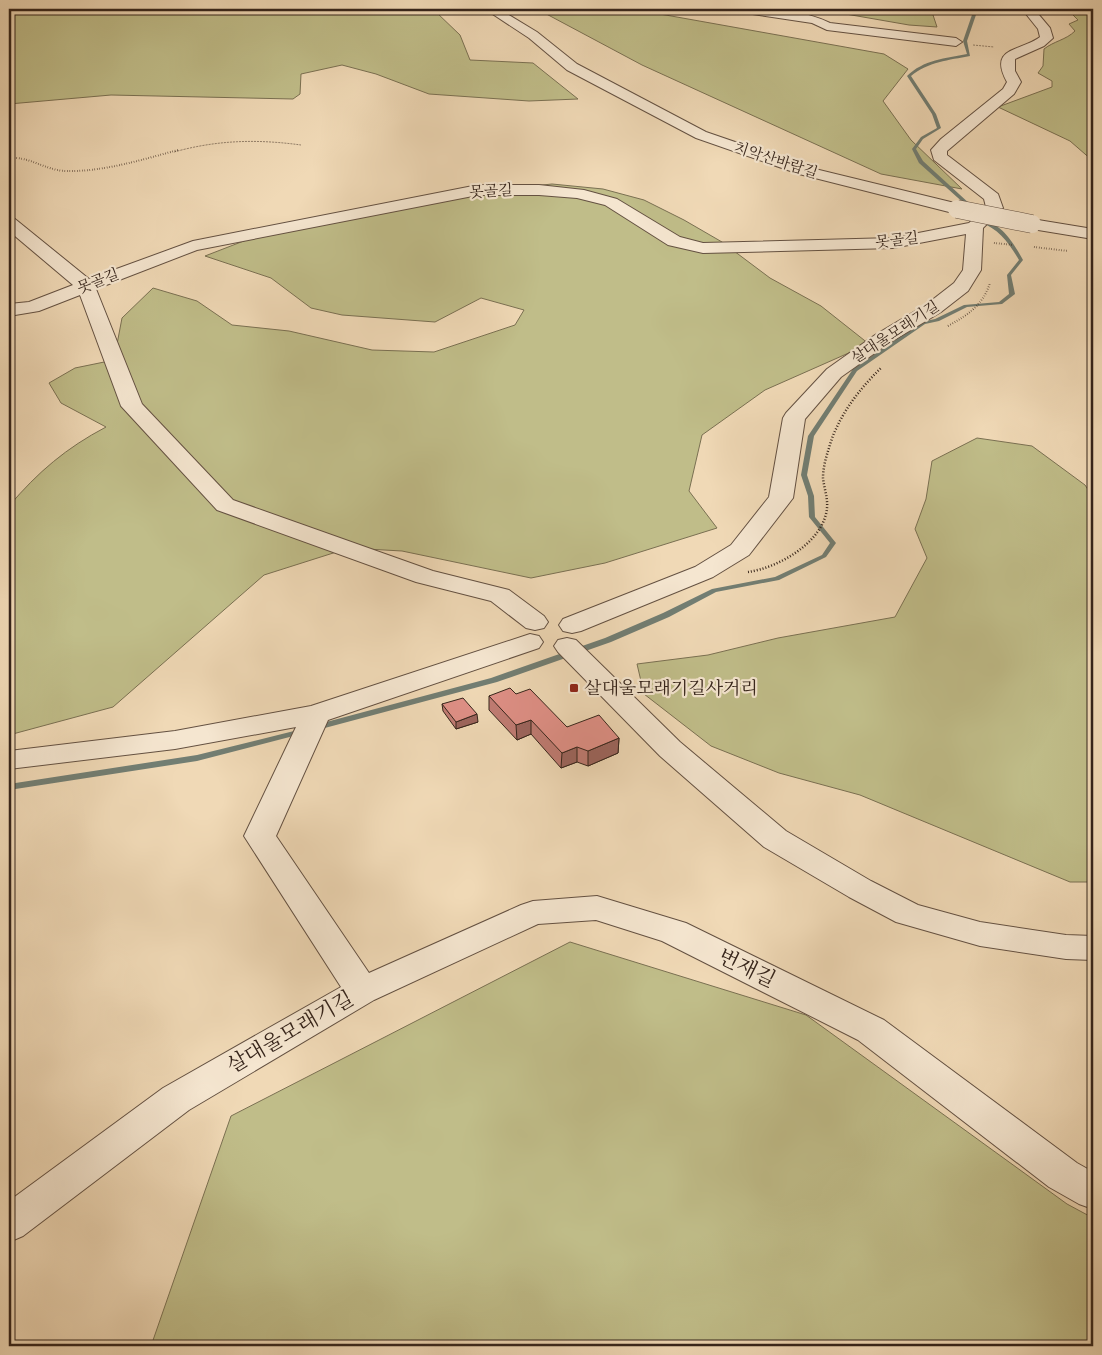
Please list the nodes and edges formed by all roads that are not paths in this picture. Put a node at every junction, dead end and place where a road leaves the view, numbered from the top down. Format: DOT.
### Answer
graph roads {
  1 [pos="491,9"];
  2 [pos="746,9"];
  3 [pos="1028,9"];
  4 [pos="956,42"];
  5 [pos="9,223"];
  6 [pos="977,225"];
  7 [pos="1093,234"];
  8 [pos="86,286"];
  9 [pos="9,310"];
  10 [pos="533,632"];
  11 [pos="575,647"];
  12 [pos="311,726"];
  13 [pos="9,760"];
  14 [pos="1093,948"];
  15 [pos="362,991"];
  16 [pos="1093,1192"];
  17 [pos="9,1224"];
  1 -- 7 [label="street, 치악산바람길, bridge"];
  2 -- 4 [label="street"];
  3 -- 6 [label="street"];
  5 -- 8 [label="street"];
  6 -- 8 [label="street, 못골길"];
  6 -- 11 [label="street, 살대울모래기길"];
  8 -- 9 [label="street, 못골길"];
  8 -- 10 [label="street"];
  10 -- 11 [label="street"];
  10 -- 12 [label="street"];
  11 -- 14 [label="street"];
  12 -- 13 [label="street"];
  12 -- 15 [label="street, 살대울모래기길"];
  15 -- 16 [label="street, 번재길"];
  15 -- 17 [label="street, 살대울모래기길"];
}
